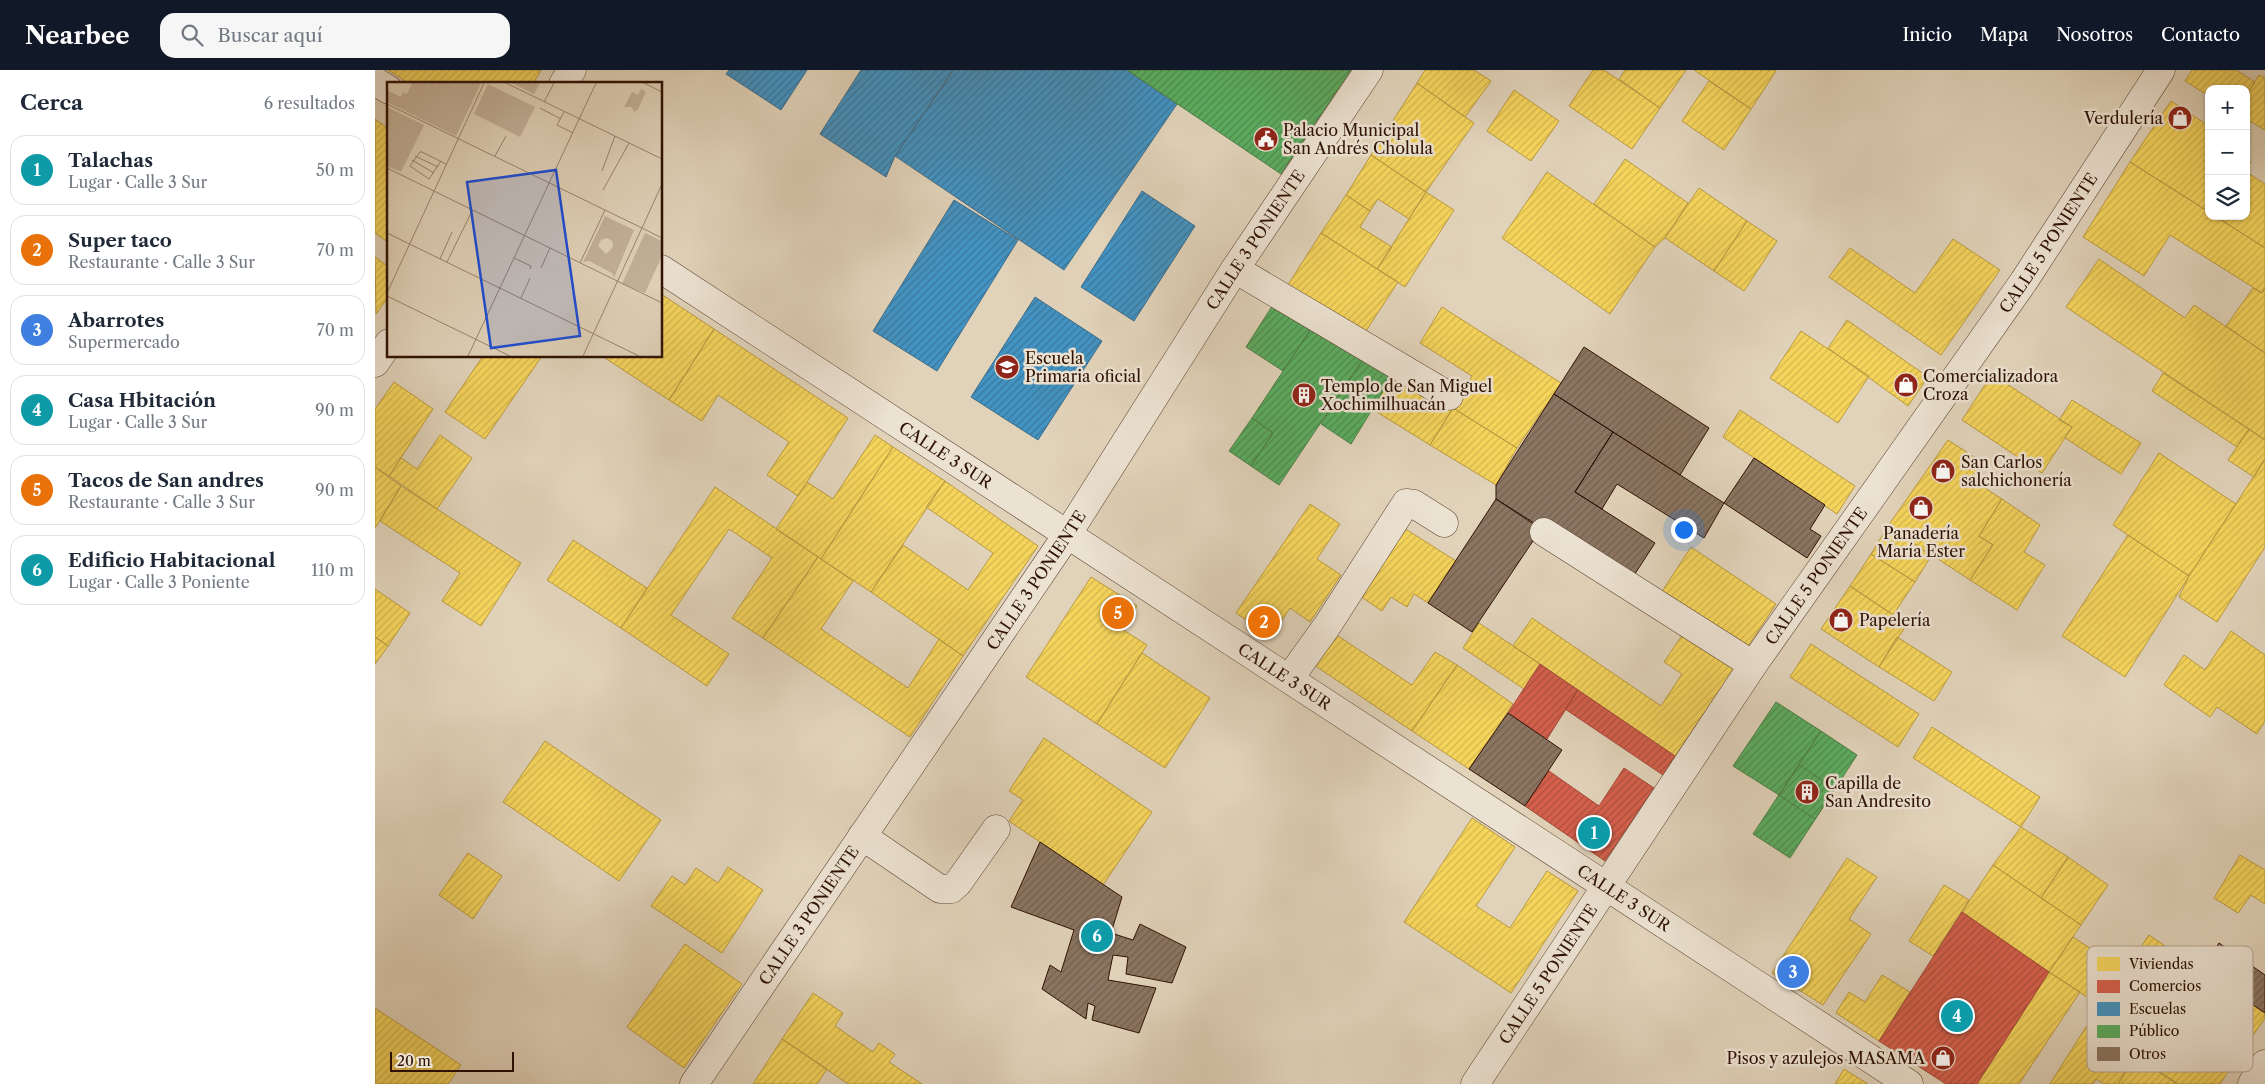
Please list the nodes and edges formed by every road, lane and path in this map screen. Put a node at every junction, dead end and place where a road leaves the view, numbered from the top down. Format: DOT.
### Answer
graph roads {
  1 [pos="572,70"];
  2 [pos="1369,70"];
  3 [pos="2161,70"];
  4 [pos="375,81"];
  5 [pos="564,82"];
  6 [pos="387,89"];
  7 [pos="1235,269"];
  8 [pos="663,270"];
  9 [pos="387,346"];
  10 [pos="375,363"];
  11 [pos="1449,396"];
  12 [pos="1444,523"];
  13 [pos="1544,532"];
  14 [pos="1067,535"];
  15 [pos="1753,665"];
  16 [pos="1289,679"];
  17 [pos="996,829"];
  18 [pos="862,836"];
  19 [pos="1608,886"];
  20 [pos="2265,1064"];
  21 [pos="704,1080"];
  22 [pos="1475,1084"];
  23 [pos="1909,1084"];
  24 [pos="2252,1084"];
  1 -- 5 [label="street"];
  2 -- 7 [label="street, CALLE 3 PONIENTE"];
  3 -- 15 [label="street, CALLE 5 PONIENTE"];
  4 -- 6 [label="street"];
  7 -- 11 [label="street"];
  7 -- 14 [label="street, CALLE 3 PONIENTE"];
  8 -- 14 [label="street, CALLE 3 SUR"];
  9 -- 10 [label="street"];
  12 -- 16 [label="street"];
  13 -- 15 [label="street"];
  14 -- 16 [label="street, CALLE 3 SUR"];
  14 -- 18 [label="street, CALLE 3 PONIENTE"];
  15 -- 19 [label="street, CALLE 5 PONIENTE"];
  16 -- 19 [label="street, CALLE 3 SUR"];
  17 -- 18 [label="street"];
  18 -- 21 [label="street, CALLE 3 PONIENTE"];
  19 -- 22 [label="street, CALLE 5 PONIENTE"];
  19 -- 23 [label="street, CALLE 3 SUR"];
  20 -- 24 [label="street"];
}
